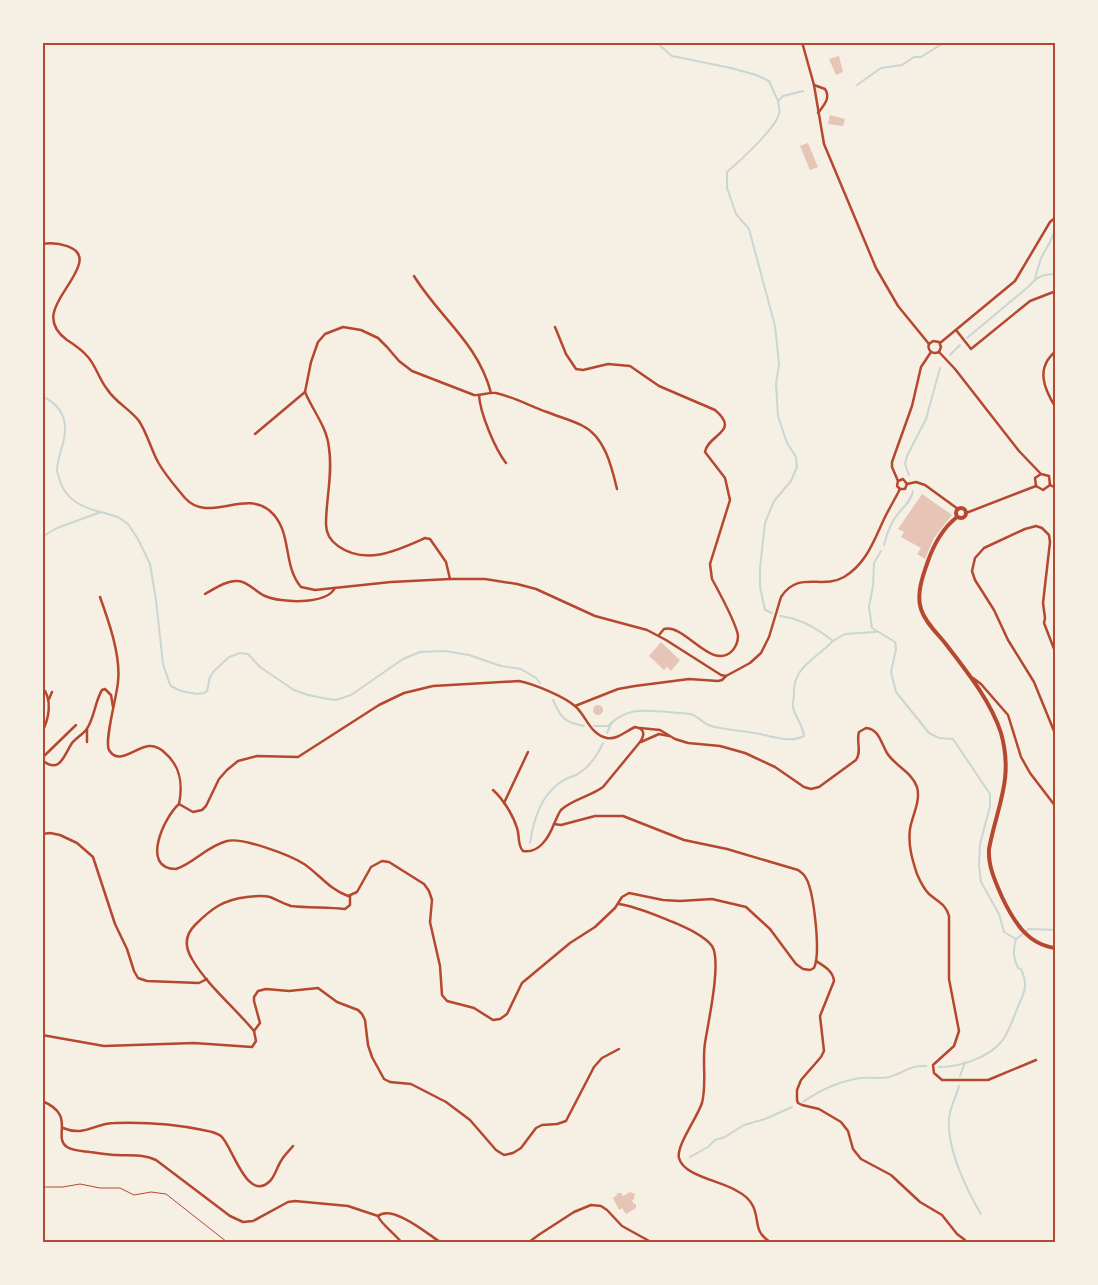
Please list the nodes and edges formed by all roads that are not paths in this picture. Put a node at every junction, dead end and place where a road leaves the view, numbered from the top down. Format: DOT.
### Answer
graph roads {
  1 [pos="802,42"];
  2 [pos="814,85"];
  3 [pos="818,113"];
  4 [pos="1056,217"];
  5 [pos="42,244"];
  6 [pos="414,276"];
  7 [pos="1056,291"];
  8 [pos="555,328"];
  9 [pos="956,330"];
  10 [pos="940,343"];
  11 [pos="930,344"];
  12 [pos="1056,351"];
  13 [pos="930,352"];
  14 [pos="939,352"];
  15 [pos="305,392"];
  16 [pos="491,393"];
  17 [pos="479,395"];
  18 [pos="1056,408"];
  19 [pos="256,434"];
  20 [pos="506,462"];
  21 [pos="1041,474"];
  22 [pos="898,481"];
  23 [pos="907,484"];
  24 [pos="1050,485"];
  25 [pos="1036,486"];
  26 [pos="1056,488"];
  27 [pos="617,489"];
  28 [pos="900,490"];
  29 [pos="958,509"];
  30 [pos="966,513"];
  31 [pos="957,517"];
  32 [pos="450,578"];
  33 [pos="335,588"];
  34 [pos="205,594"];
  35 [pos="100,597"];
  36 [pos="659,636"];
  37 [pos="1056,654"];
  38 [pos="968,674"];
  39 [pos="726,676"];
  40 [pos="42,687"];
  41 [pos="52,692"];
  42 [pos="49,699"];
  43 [pos="575,706"];
  44 [pos="114,711"];
  45 [pos="76,724"];
  46 [pos="639,728"];
  47 [pos="87,729"];
  48 [pos="42,732"];
  49 [pos="670,736"];
  50 [pos="1056,736"];
  51 [pos="87,742"];
  52 [pos="640,742"];
  53 [pos="528,752"];
  54 [pos="42,759"];
  55 [pos="493,790"];
  56 [pos="504,803"];
  57 [pos="179,804"];
  58 [pos="1056,807"];
  59 [pos="554,824"];
  60 [pos="42,834"];
  61 [pos="350,896"];
  62 [pos="618,904"];
  63 [pos="1056,948"];
  64 [pos="816,961"];
  65 [pos="207,979"];
  66 [pos="254,1031"];
  67 [pos="42,1035"];
  68 [pos="619,1049"];
  69 [pos="1036,1060"];
  70 [pos="42,1100"];
  71 [pos="63,1128"];
  72 [pos="293,1146"];
  73 [pos="378,1216"];
  74 [pos="965,1240"];
  75 [pos="402,1242"];
  76 [pos="440,1242"];
  77 [pos="529,1242"];
  78 [pos="651,1242"];
  79 [pos="770,1242"];
  1 -- 2 [label="street"];
  2 -- 3 [label="street"];
  2 -- 3 [label="street"];
  3 -- 11 [label="street"];
  4 -- 9 [label="street"];
  5 -- 33 [label="street"];
  6 -- 16 [label="street"];
  7 -- 9 [label="street"];
  8 -- 36 [label="street"];
  9 -- 10 [label="street"];
  10 -- 11 [label="street"];
  10 -- 14 [label="street"];
  11 -- 13 [label="street"];
  12 -- 18 [label="street"];
  13 -- 14 [label="street"];
  13 -- 22 [label="street"];
  14 -- 21 [label="street"];
  15 -- 17 [label="street"];
  15 -- 19 [label="street"];
  15 -- 32 [label="street"];
  16 -- 17 [label="street"];
  16 -- 27 [label="street"];
  17 -- 20 [label="street"];
  21 -- 24 [label="street"];
  21 -- 25 [label="street"];
  22 -- 23 [label="street"];
  22 -- 28 [label="street"];
  23 -- 28 [label="street"];
  23 -- 29 [label="street"];
  24 -- 25 [label="street"];
  24 -- 26 [label="street"];
  25 -- 30 [label="street"];
  28 -- 39 [label="street"];
  29 -- 30 [label="main road"];
  29 -- 31 [label="main road"];
  30 -- 31 [label="main road"];
  31 -- 38 [label="main road"];
  32 -- 33 [label="street"];
  32 -- 36 [label="street"];
  33 -- 34 [label="street"];
  35 -- 44 [label="street"];
  36 -- 39 [label="street"];
  37 -- 50 [label="street"];
  38 -- 58 [label="street"];
  38 -- 63 [label="main road"];
  39 -- 43 [label="street"];
  40 -- 42 [label="street"];
  41 -- 42 [label="street"];
  42 -- 48 [label="street"];
  43 -- 46 [label="street"];
  43 -- 57 [label="street"];
  44 -- 47 [label="street"];
  44 -- 57 [label="street"];
  45 -- 54 [label="street"];
  46 -- 49 [label="street"];
  46 -- 52 [label="street"];
  47 -- 51 [label="street"];
  47 -- 54 [label="street"];
  49 -- 52 [label="street"];
  49 -- 69 [label="street"];
  52 -- 59 [label="street"];
  53 -- 56 [label="street"];
  55 -- 56 [label="street"];
  56 -- 59 [label="street"];
  57 -- 61 [label="street"];
  59 -- 64 [label="street"];
  60 -- 65 [label="street"];
  61 -- 62 [label="street"];
  61 -- 65 [label="street"];
  62 -- 64 [label="street"];
  62 -- 79 [label="street"];
  64 -- 74 [label="street"];
  65 -- 66 [label="street"];
  66 -- 67 [label="street"];
  66 -- 68 [label="street"];
  70 -- 71 [label="street"];
  71 -- 72 [label="street"];
  71 -- 73 [label="street"];
  73 -- 75 [label="street"];
  73 -- 76 [label="street"];
  77 -- 78 [label="street"];
}
